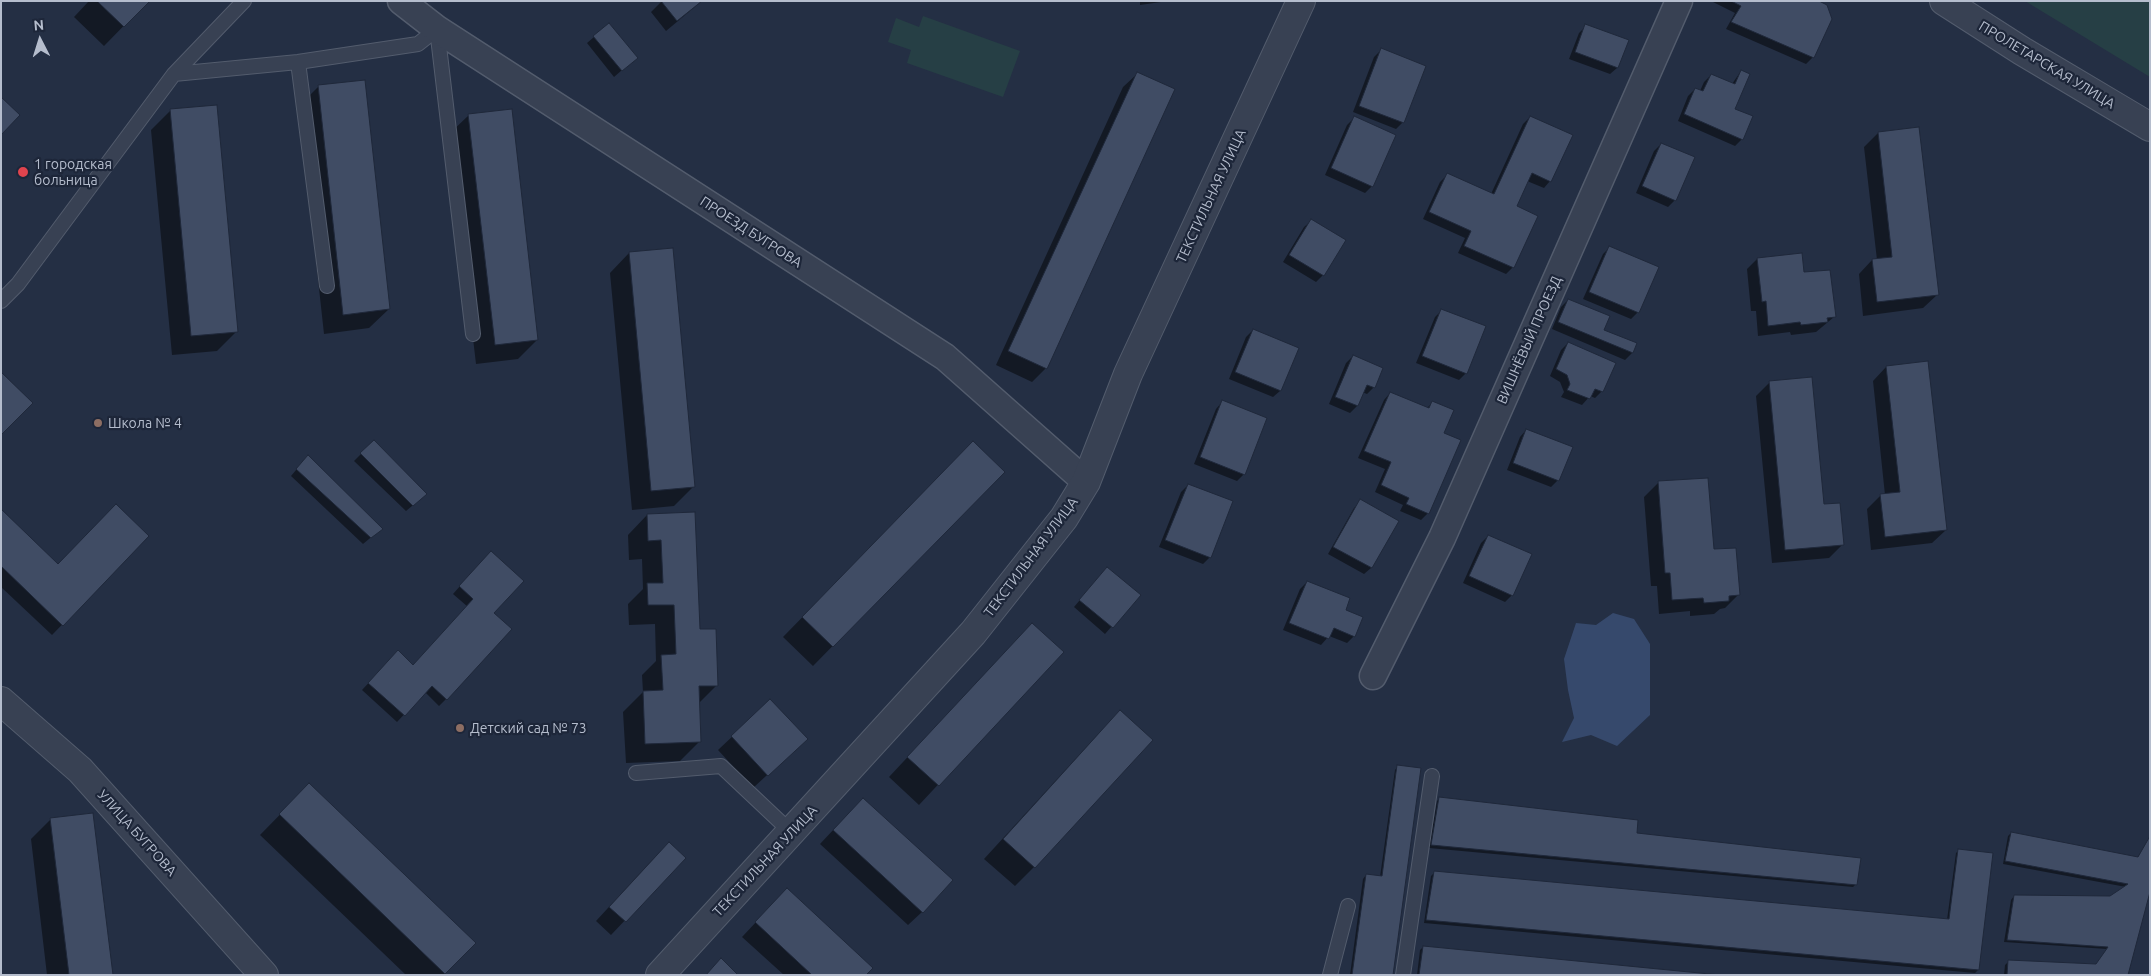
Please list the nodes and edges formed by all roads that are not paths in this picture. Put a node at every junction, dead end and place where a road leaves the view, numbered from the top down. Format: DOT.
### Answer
graph roads {
  1 [pos="244,1"];
  2 [pos="401,1"];
  3 [pos="1301,1"];
  4 [pos="1679,1"];
  5 [pos="1944,1"];
  6 [pos="437,29"];
  7 [pos="298,62"];
  8 [pos="174,74"];
  9 [pos="2150,127"];
  10 [pos="326,286"];
  11 [pos="1,302"];
  12 [pos="473,334"];
  13 [pos="1086,482"];
  14 [pos="1373,676"];
  15 [pos="1,701"];
  16 [pos="636,773"];
  17 [pos="1432,776"];
  18 [pos="792,833"];
  19 [pos="1348,906"];
  20 [pos="264,975"];
  21 [pos="660,975"];
  22 [pos="1330,975"];
  23 [pos="1403,975"];
  1 -- 8 [label="lane"];
  2 -- 6 [label="street, ПРОЕЗД БУГРОВА"];
  3 -- 13 [label="street, ТЕКСТИЛЬНАЯ УЛИЦА"];
  4 -- 14 [label="street, ВИШНЁВЫЙ ПРОЕЗД"];
  5 -- 9 [label="street, ПРОЛЕТАРСКАЯ УЛИЦА"];
  6 -- 7 [label="lane"];
  6 -- 12 [label="lane"];
  6 -- 13 [label="street, ПРОЕЗД БУГРОВА"];
  7 -- 8 [label="lane"];
  7 -- 10 [label="lane"];
  8 -- 11 [label="lane"];
  13 -- 18 [label="street, ТЕКСТИЛЬНАЯ УЛИЦА"];
  15 -- 20 [label="street, УЛИЦА БУГРОВА"];
  16 -- 18 [label="lane"];
  17 -- 23 [label="lane"];
  18 -- 21 [label="street, ТЕКСТИЛЬНАЯ УЛИЦА"];
  19 -- 22 [label="lane"];
}
